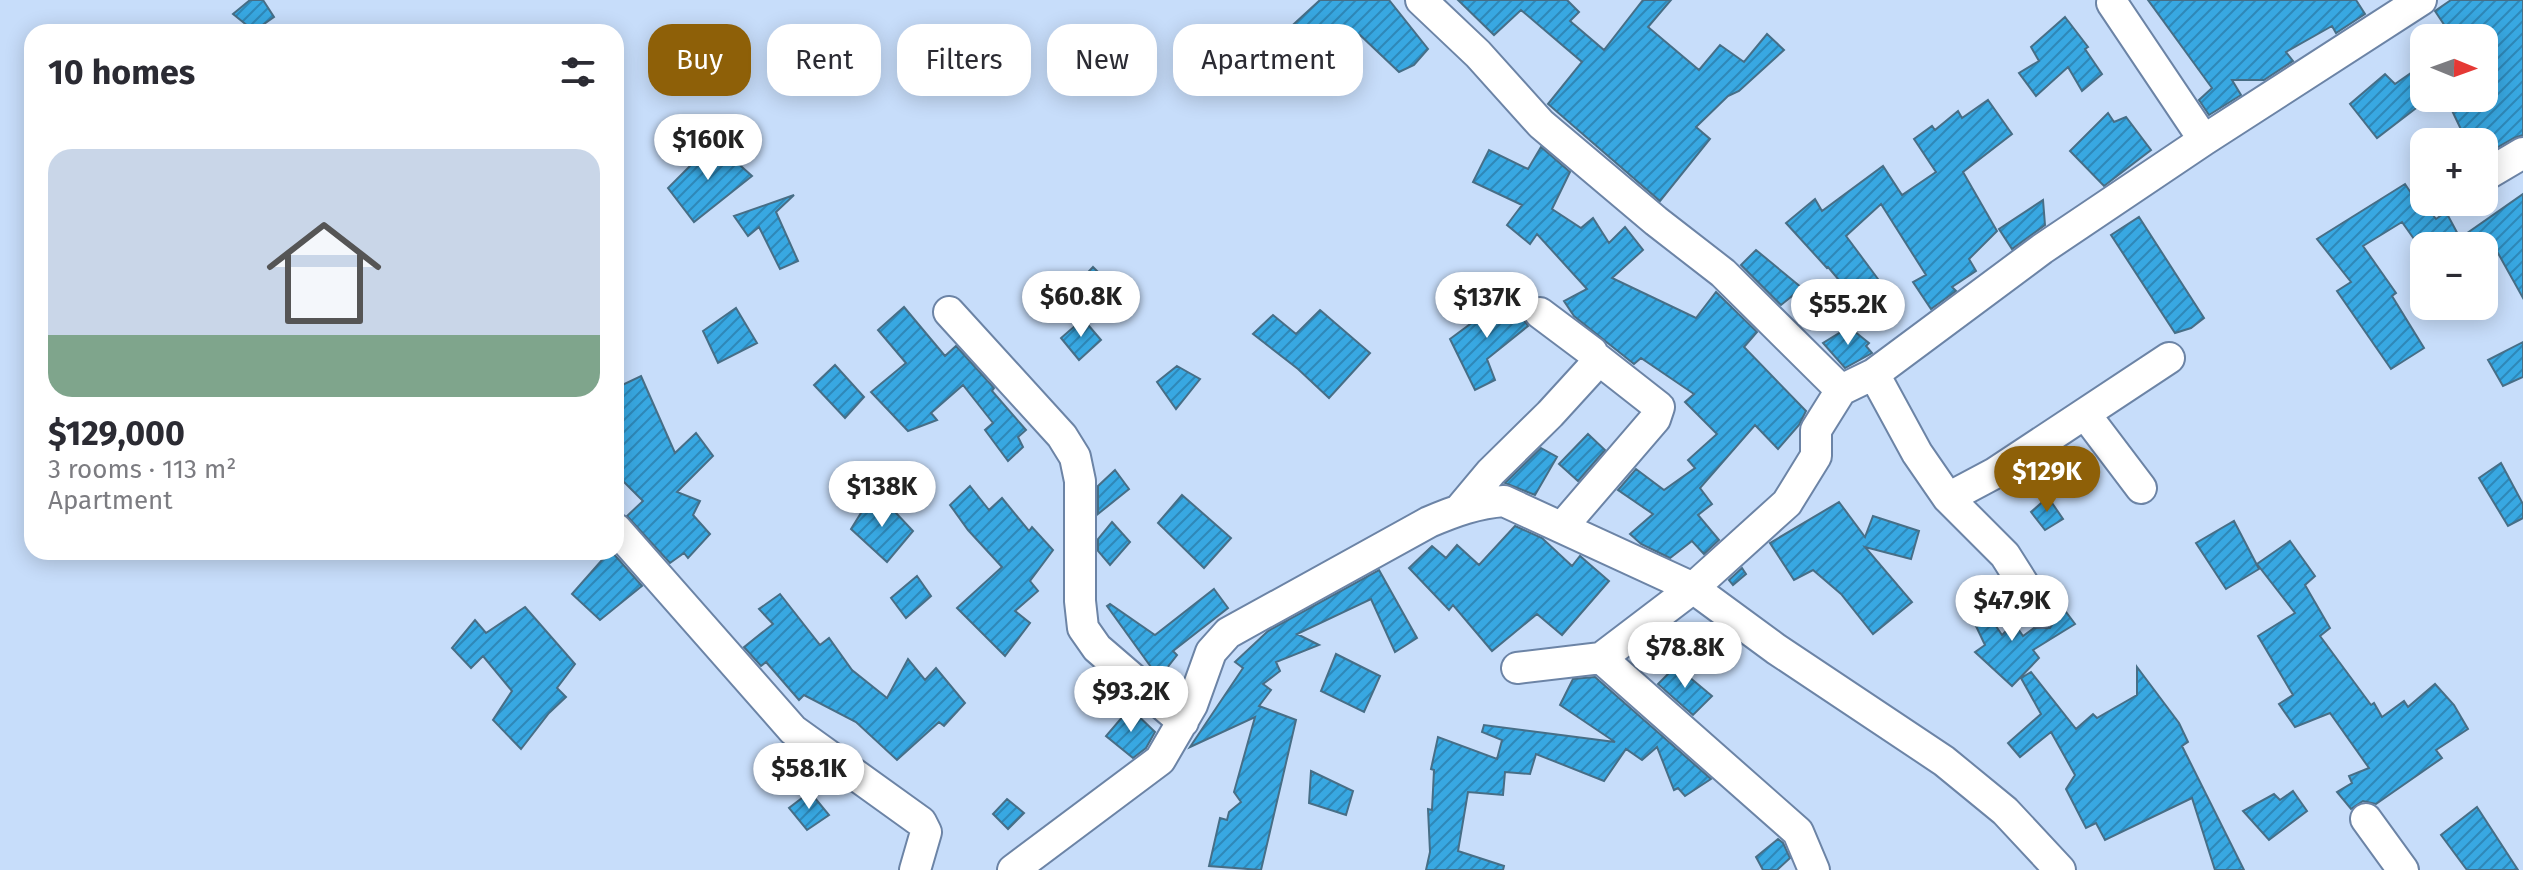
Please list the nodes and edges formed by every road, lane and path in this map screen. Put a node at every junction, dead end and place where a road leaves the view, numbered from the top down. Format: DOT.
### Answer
graph roads {
  1 [pos="1421,0"];
  2 [pos="2421,0"];
  3 [pos="2112,3"];
  4 [pos="2204,140"];
  5 [pos="2523,153"];
  6 [pos="2498,168"];
  7 [pos="949,312"];
  8 [pos="1540,313"];
  9 [pos="1594,356"];
  10 [pos="2169,358"];
  11 [pos="1874,374"];
  12 [pos="1841,390"];
  13 [pos="2085,414"];
  14 [pos="2141,488"];
  15 [pos="1948,498"];
  16 [pos="1460,509"];
  17 [pos="1563,526"];
  18 [pos="624,538"];
  19 [pos="1693,588"];
  20 [pos="2041,612"];
  21 [pos="1601,658"];
  22 [pos="1517,668"];
  23 [pos="1183,722"];
  24 [pos="2366,819"];
  25 [pos="915,870"];
  26 [pos="1013,870"];
  27 [pos="1814,870"];
  28 [pos="2060,870"];
  29 [pos="2403,870"];
  1 -- 12 [label="street"];
  2 -- 4 [label="street"];
  3 -- 4 [label="street"];
  4 -- 11 [label="street"];
  5 -- 6 [label="street"];
  7 -- 23 [label="street"];
  8 -- 9 [label="street"];
  9 -- 16 [label="street"];
  9 -- 17 [label="street"];
  10 -- 13 [label="street"];
  11 -- 12 [label="street"];
  11 -- 15 [label="street"];
  12 -- 19 [label="street"];
  13 -- 14 [label="street"];
  13 -- 15 [label="street"];
  15 -- 20 [label="street"];
  16 -- 17 [label="street"];
  16 -- 23 [label="street"];
  17 -- 19 [label="street"];
  18 -- 25 [label="street"];
  19 -- 21 [label="street"];
  19 -- 28 [label="street"];
  21 -- 22 [label="street"];
  21 -- 27 [label="street"];
  23 -- 26 [label="street"];
  24 -- 29 [label="street"];
}
